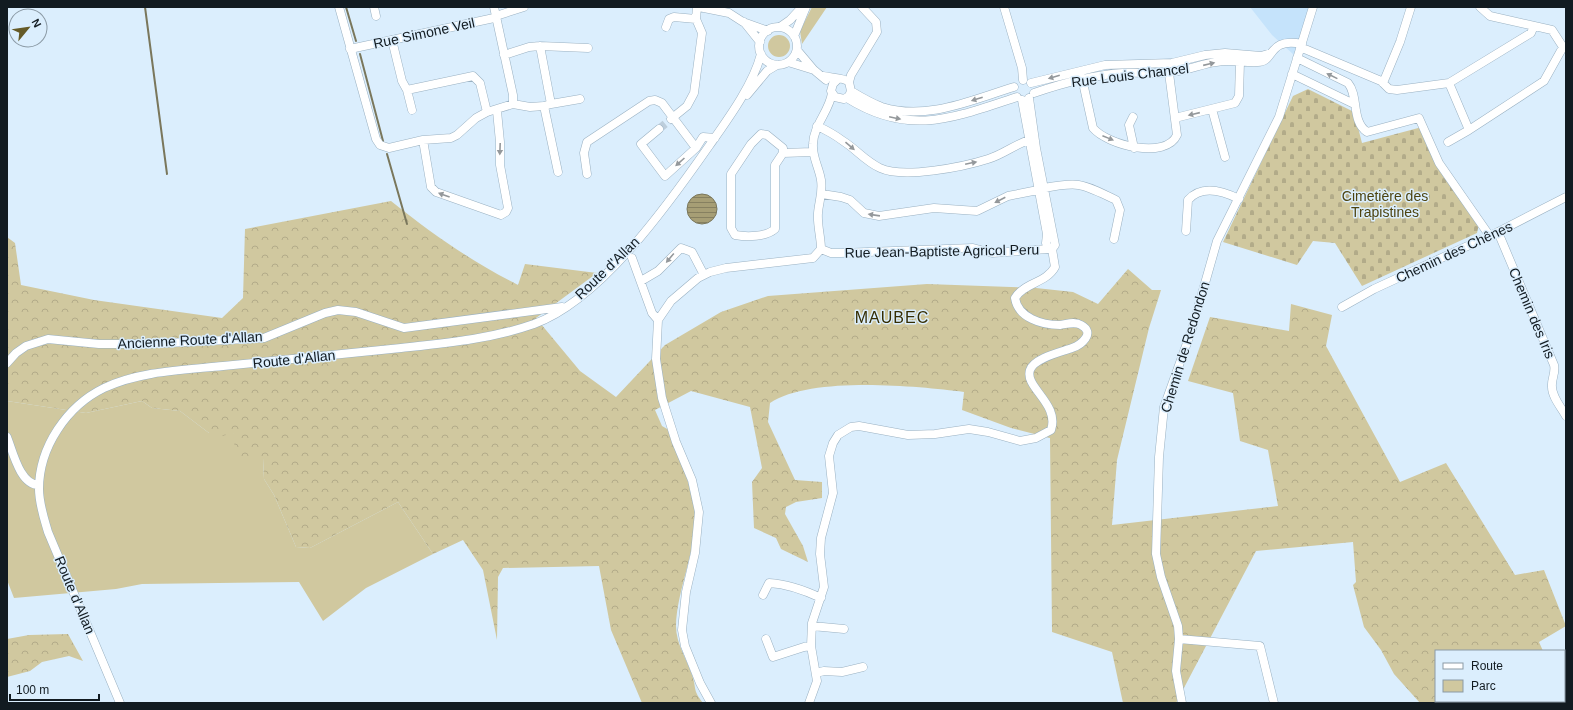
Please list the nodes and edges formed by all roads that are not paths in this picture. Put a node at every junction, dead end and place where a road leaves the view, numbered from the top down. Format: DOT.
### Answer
graph roads {
  1 [pos="339,7"];
  2 [pos="374,7"];
  3 [pos="494,7"];
  4 [pos="524,7"];
  5 [pos="802,7"];
  6 [pos="806,7"];
  7 [pos="862,7"];
  8 [pos="1004,7"];
  9 [pos="1313,7"];
  10 [pos="1411,7"];
  11 [pos="1480,7"];
  12 [pos="704,8"];
  13 [pos="726,10"];
  14 [pos="376,16"];
  15 [pos="496,16"];
  16 [pos="696,18"];
  17 [pos="743,22"];
  18 [pos="1534,26"];
  19 [pos="666,27"];
  20 [pos="780,28"];
  21 [pos="768,30"];
  22 [pos="794,36"];
  23 [pos="392,40"];
  24 [pos="760,42"];
  25 [pos="1301,45"];
  26 [pos="540,46"];
  27 [pos="588,48"];
  28 [pos="350,49"];
  29 [pos="797,50"];
  30 [pos="1272,52"];
  31 [pos="761,54"];
  32 [pos="504,55"];
  33 [pos="1297,58"];
  34 [pos="788,62"];
  35 [pos="1240,62"];
  36 [pos="776,65"];
  37 [pos="814,70"];
  38 [pos="1169,73"];
  39 [pos="1292,74"];
  40 [pos="823,76"];
  41 [pos="1082,78"];
  42 [pos="845,79"];
  43 [pos="1023,80"];
  44 [pos="1031,83"];
  45 [pos="1383,83"];
  46 [pos="1449,83"];
  47 [pos="1014,87"];
  48 [pos="407,90"];
  49 [pos="840,94"];
  50 [pos="1026,97"];
  51 [pos="580,99"];
  52 [pos="739,102"];
  53 [pos="513,104"];
  54 [pos="1354,104"];
  55 [pos="548,105"];
  56 [pos="1212,109"];
  57 [pos="412,110"];
  58 [pos="497,111"];
  59 [pos="487,112"];
  60 [pos="672,117"];
  61 [pos="1132,117"];
  62 [pos="1175,118"];
  63 [pos="817,126"];
  64 [pos="659,129"];
  65 [pos="1469,130"];
  66 [pos="715,138"];
  67 [pos="424,140"];
  68 [pos="1028,140"];
  69 [pos="1448,142"];
  70 [pos="696,148"];
  71 [pos="1134,148"];
  72 [pos="812,152"];
  73 [pos="783,153"];
  74 [pos="1225,157"];
  75 [pos="558,172"];
  76 [pos="587,174"];
  77 [pos="1041,189"];
  78 [pos="822,194"];
  79 [pos="1566,197"];
  80 [pos="1239,199"];
  81 [pos="1186,231"];
  82 [pos="1498,232"];
  83 [pos="1489,235"];
  84 [pos="1114,239"];
  85 [pos="1050,249"];
  86 [pos="821,250"];
  87 [pos="632,258"];
  88 [pos="704,275"];
  89 [pos="641,281"];
  90 [pos="564,307"];
  91 [pos="1342,307"];
  92 [pos="658,320"];
  93 [pos="7,363"];
  94 [pos="1566,416"];
  95 [pos="7,437"];
  96 [pos="39,485"];
  97 [pos="763,596"];
  98 [pos="821,598"];
  99 [pos="812,626"];
  100 [pos="844,629"];
  101 [pos="766,639"];
  102 [pos="1180,639"];
  103 [pos="811,646"];
  104 [pos="863,667"];
  105 [pos="816,673"];
  106 [pos="120,703"];
  107 [pos="711,703"];
  108 [pos="809,703"];
  109 [pos="1182,703"];
  110 [pos="1274,703"];
  1 -- 28 [label="street"];
  2 -- 14 [label="street"];
  3 -- 15 [label="street"];
  4 -- 15 [label="street, Rue Simone Veil"];
  5 -- 20 [label="street"];
  6 -- 22 [label="street"];
  7 -- 42 [label="street"];
  8 -- 43 [label="street"];
  9 -- 25 [label="street, Chemin de Redondon"];
  10 -- 45 [label="street"];
  11 -- 18 [label="street"];
  12 -- 13 [label="street"];
  12 -- 16 [label="street"];
  13 -- 17 [label="street"];
  15 -- 23 [label="street, Rue Simone Veil"];
  15 -- 32 [label="street"];
  16 -- 19 [label="street"];
  16 -- 60 [label="street"];
  17 -- 21 [label="street"];
  17 -- 24 [label="street"];
  18 -- 46 [label="street"];
  18 -- 65 [label="street"];
  20 -- 21 [label="street"];
  20 -- 22 [label="street"];
  21 -- 24 [label="street"];
  22 -- 29 [label="street"];
  23 -- 28 [label="street, Rue Simone Veil"];
  23 -- 48 [label="street"];
  24 -- 31 [label="street"];
  25 -- 30 [label="street, Rue Louis Chancel"];
  25 -- 33 [label="street, Chemin de Redondon"];
  25 -- 45 [label="street, Rue Louis Chancel"];
  26 -- 27 [label="street"];
  26 -- 32 [label="street"];
  26 -- 55 [label="street"];
  28 -- 67 [label="street"];
  29 -- 34 [label="street"];
  29 -- 37 [label="street"];
  30 -- 35 [label="street, Rue Louis Chancel"];
  30 -- 44 [label="street, Rue Louis Chancel, one-way"];
  31 -- 36 [label="street"];
  31 -- 52 [label="street, Route d'Allan"];
  32 -- 53 [label="street"];
  33 -- 39 [label="street, Chemin de Redondon"];
  54 -- 33 [label="street, one-way"];
  34 -- 36 [label="street"];
  34 -- 37 [label="street"];
  38 -- 35 [label="street, Rue Louis Chancel, one-way"];
  35 -- 56 [label="street"];
  36 -- 52 [label="street, Route d'Allan"];
  37 -- 40 [label="street"];
  38 -- 41 [label="street, Rue Louis Chancel"];
  38 -- 62 [label="street"];
  39 -- 54 [label="street"];
  39 -- 80 [label="street, Chemin de Redondon"];
  40 -- 42 [label="street"];
  40 -- 49 [label="street"];
  41 -- 50 [label="street, Rue Louis Chancel"];
  41 -- 71 [label="street, one-way"];
  42 -- 49 [label="street"];
  42 -- 49 [label="street"];
  43 -- 44 [label="street"];
  43 -- 47 [label="street"];
  44 -- 50 [label="street"];
  45 -- 46 [label="street, Rue Louis Chancel"];
  46 -- 65 [label="street"];
  47 -- 49 [label="street, one-way"];
  47 -- 50 [label="street"];
  48 -- 57 [label="street"];
  48 -- 59 [label="street"];
  49 -- 50 [label="street, Rue Louis Chancel, one-way"];
  49 -- 63 [label="street"];
  50 -- 68 [label="street"];
  50 -- 77 [label="street"];
  51 -- 55 [label="street"];
  52 -- 66 [label="street, Route d'Allan"];
  53 -- 55 [label="street"];
  53 -- 58 [label="street"];
  54 -- 83 [label="street"];
  55 -- 75 [label="street"];
  56 -- 62 [label="street, one-way"];
  56 -- 74 [label="street"];
  58 -- 59 [label="street"];
  58 -- 67 [label="street, one-way"];
  59 -- 67 [label="street"];
  60 -- 70 [label="street"];
  60 -- 76 [label="street"];
  61 -- 71 [label="street"];
  62 -- 71 [label="street"];
  63 -- 68 [label="street, one-way"];
  63 -- 72 [label="street"];
  70 -- 64 [label="street, one-way"];
  65 -- 69 [label="street"];
  66 -- 70 [label="street"];
  66 -- 90 [label="street, Route d'Allan"];
  68 -- 77 [label="street"];
  72 -- 73 [label="street"];
  72 -- 78 [label="street"];
  73 -- 73 [label="street"];
  77 -- 78 [label="street, one-way"];
  77 -- 84 [label="street"];
  77 -- 85 [label="street"];
  78 -- 86 [label="street"];
  79 -- 82 [label="street, Chemin des Chênes"];
  80 -- 81 [label="street"];
  80 -- 102 [label="street, Chemin de Redondon"];
  82 -- 83 [label="street, Chemin des Chênes"];
  82 -- 94 [label="street, Chemin des Iris"];
  83 -- 91 [label="street, Chemin des Chênes"];
  85 -- 86 [label="street, Rue Jean-Baptiste Agricol Peru"];
  85 -- 98 [label="street, Rue Jean-Baptiste Agricol Peru"];
  86 -- 88 [label="street"];
  87 -- 89 [label="street"];
  88 -- 89 [label="street, one-way"];
  88 -- 92 [label="street"];
  89 -- 92 [label="street"];
  90 -- 93 [label="street, Ancienne Route d'Allan"];
  90 -- 96 [label="street, Route d'Allan"];
  92 -- 107 [label="street"];
  95 -- 96 [label="street"];
  96 -- 106 [label="street, Route d'Allan"];
  97 -- 98 [label="street"];
  98 -- 99 [label="street, Rue Jean-Baptiste Agricol Peru"];
  99 -- 100 [label="street"];
  99 -- 103 [label="street, Rue Jean-Baptiste Agricol Peru"];
  101 -- 103 [label="street"];
  102 -- 109 [label="street, Chemin de Redondon"];
  102 -- 110 [label="street"];
  103 -- 105 [label="street, Rue Jean-Baptiste Agricol Peru"];
  104 -- 105 [label="street"];
  105 -- 108 [label="street, Rue Jean-Baptiste Agricol Peru"];
}
